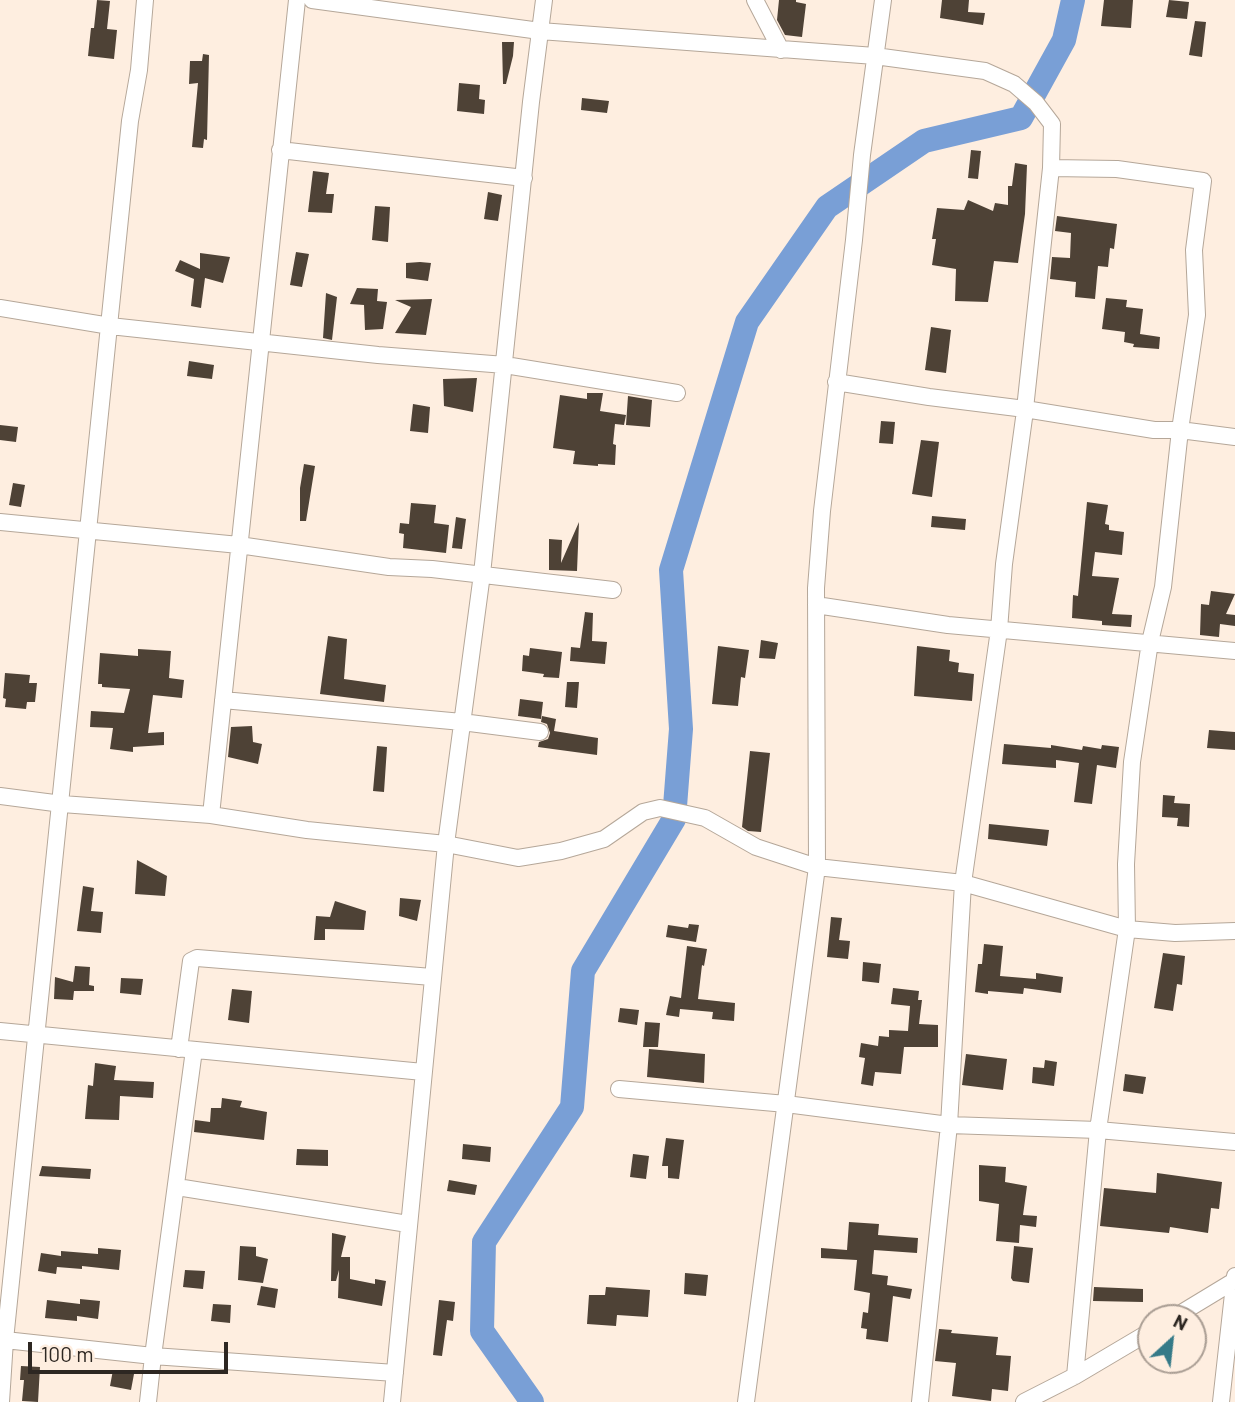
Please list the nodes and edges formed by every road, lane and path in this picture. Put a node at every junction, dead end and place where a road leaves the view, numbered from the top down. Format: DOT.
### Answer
graph roads {
  1 [pos="145,0"];
  2 [pos="297,0"];
  3 [pos="312,0"];
  4 [pos="544,0"];
  5 [pos="755,0"];
  6 [pos="883,0"];
  7 [pos="540,31"];
  8 [pos="781,50"];
  9 [pos="875,56"];
  10 [pos="281,150"];
  11 [pos="1051,168"];
  12 [pos="524,178"];
  13 [pos="0,308"];
  14 [pos="110,326"];
  15 [pos="260,342"];
  16 [pos="505,365"];
  17 [pos="836,382"];
  18 [pos="677,393"];
  19 [pos="1025,409"];
  20 [pos="1180,430"];
  21 [pos="1235,437"];
  22 [pos="0,522"];
  23 [pos="88,531"];
  24 [pos="239,545"];
  25 [pos="482,574"];
  26 [pos="613,590"];
  27 [pos="816,605"];
  28 [pos="999,630"];
  29 [pos="1150,642"];
  30 [pos="1235,652"];
  31 [pos="223,700"];
  32 [pos="462,722"];
  33 [pos="540,732"];
  34 [pos="0,796"];
  35 [pos="62,804"];
  36 [pos="211,815"];
  37 [pos="446,844"];
  38 [pos="817,867"];
  39 [pos="963,883"];
  40 [pos="1127,929"];
  41 [pos="1235,931"];
  42 [pos="432,977"];
  43 [pos="0,1031"];
  44 [pos="36,1035"];
  45 [pos="186,1049"];
  46 [pos="423,1072"];
  47 [pos="619,1089"];
  48 [pos="786,1104"];
  49 [pos="950,1125"];
  50 [pos="1098,1130"];
  51 [pos="1235,1142"];
  52 [pos="177,1187"];
  53 [pos="408,1224"];
  54 [pos="1235,1278"];
  55 [pos="1194,1304"];
  56 [pos="1137,1339"];
  57 [pos="5,1340"];
  58 [pos="153,1356"];
  59 [pos="395,1373"];
  60 [pos="1074,1376"];
  61 [pos="1,1402"];
  62 [pos="148,1402"];
  63 [pos="392,1402"];
  64 [pos="746,1402"];
  65 [pos="919,1402"];
  66 [pos="1024,1402"];
  67 [pos="1221,1402"];
  1 -- 14 [label="street"];
  2 -- 10 [label="street"];
  3 -- 7 [label="street"];
  4 -- 7 [label="street"];
  5 -- 8 [label="street"];
  6 -- 9 [label="street"];
  7 -- 8 [label="street"];
  7 -- 12 [label="street"];
  8 -- 9 [label="street"];
  9 -- 11 [label="street"];
  9 -- 17 [label="street"];
  10 -- 12 [label="street"];
  10 -- 15 [label="street"];
  11 -- 19 [label="street"];
  11 -- 20 [label="street"];
  12 -- 16 [label="street"];
  13 -- 14 [label="street"];
  14 -- 15 [label="street"];
  14 -- 23 [label="street"];
  15 -- 16 [label="street"];
  15 -- 24 [label="street"];
  16 -- 18 [label="street"];
  16 -- 25 [label="street"];
  17 -- 19 [label="street"];
  17 -- 27 [label="street"];
  19 -- 20 [label="street"];
  19 -- 28 [label="street"];
  20 -- 21 [label="street"];
  20 -- 29 [label="street"];
  22 -- 23 [label="street"];
  23 -- 24 [label="street"];
  23 -- 35 [label="street"];
  24 -- 25 [label="street"];
  24 -- 31 [label="street"];
  25 -- 26 [label="street"];
  25 -- 32 [label="street"];
  27 -- 28 [label="street"];
  27 -- 38 [label="street"];
  28 -- 29 [label="street"];
  28 -- 39 [label="street"];
  29 -- 30 [label="street"];
  29 -- 40 [label="street"];
  31 -- 32 [label="street"];
  31 -- 36 [label="street"];
  32 -- 33 [label="street"];
  32 -- 37 [label="street"];
  34 -- 35 [label="street"];
  35 -- 36 [label="street"];
  35 -- 44 [label="street"];
  36 -- 37 [label="street"];
  37 -- 38 [label="street"];
  37 -- 42 [label="street"];
  38 -- 39 [label="street"];
  38 -- 48 [label="street"];
  39 -- 40 [label="street"];
  39 -- 49 [label="street"];
  40 -- 41 [label="street"];
  40 -- 50 [label="street"];
  42 -- 45 [label="street"];
  42 -- 46 [label="street"];
  43 -- 44 [label="street"];
  44 -- 45 [label="street"];
  44 -- 57 [label="street"];
  45 -- 46 [label="street"];
  45 -- 52 [label="street"];
  46 -- 53 [label="street"];
  47 -- 48 [label="street"];
  48 -- 49 [label="street"];
  48 -- 64 [label="street"];
  49 -- 50 [label="street"];
  49 -- 65 [label="street"];
  50 -- 51 [label="street"];
  50 -- 60 [label="street"];
  52 -- 53 [label="street"];
  52 -- 58 [label="street"];
  53 -- 59 [label="street"];
  54 -- 55 [label="street"];
  54 -- 67 [label="street"];
  56 -- 60 [label="street"];
  57 -- 58 [label="street"];
  57 -- 61 [label="street"];
  58 -- 59 [label="street"];
  58 -- 62 [label="street"];
  59 -- 63 [label="street"];
  60 -- 66 [label="street"];
}
